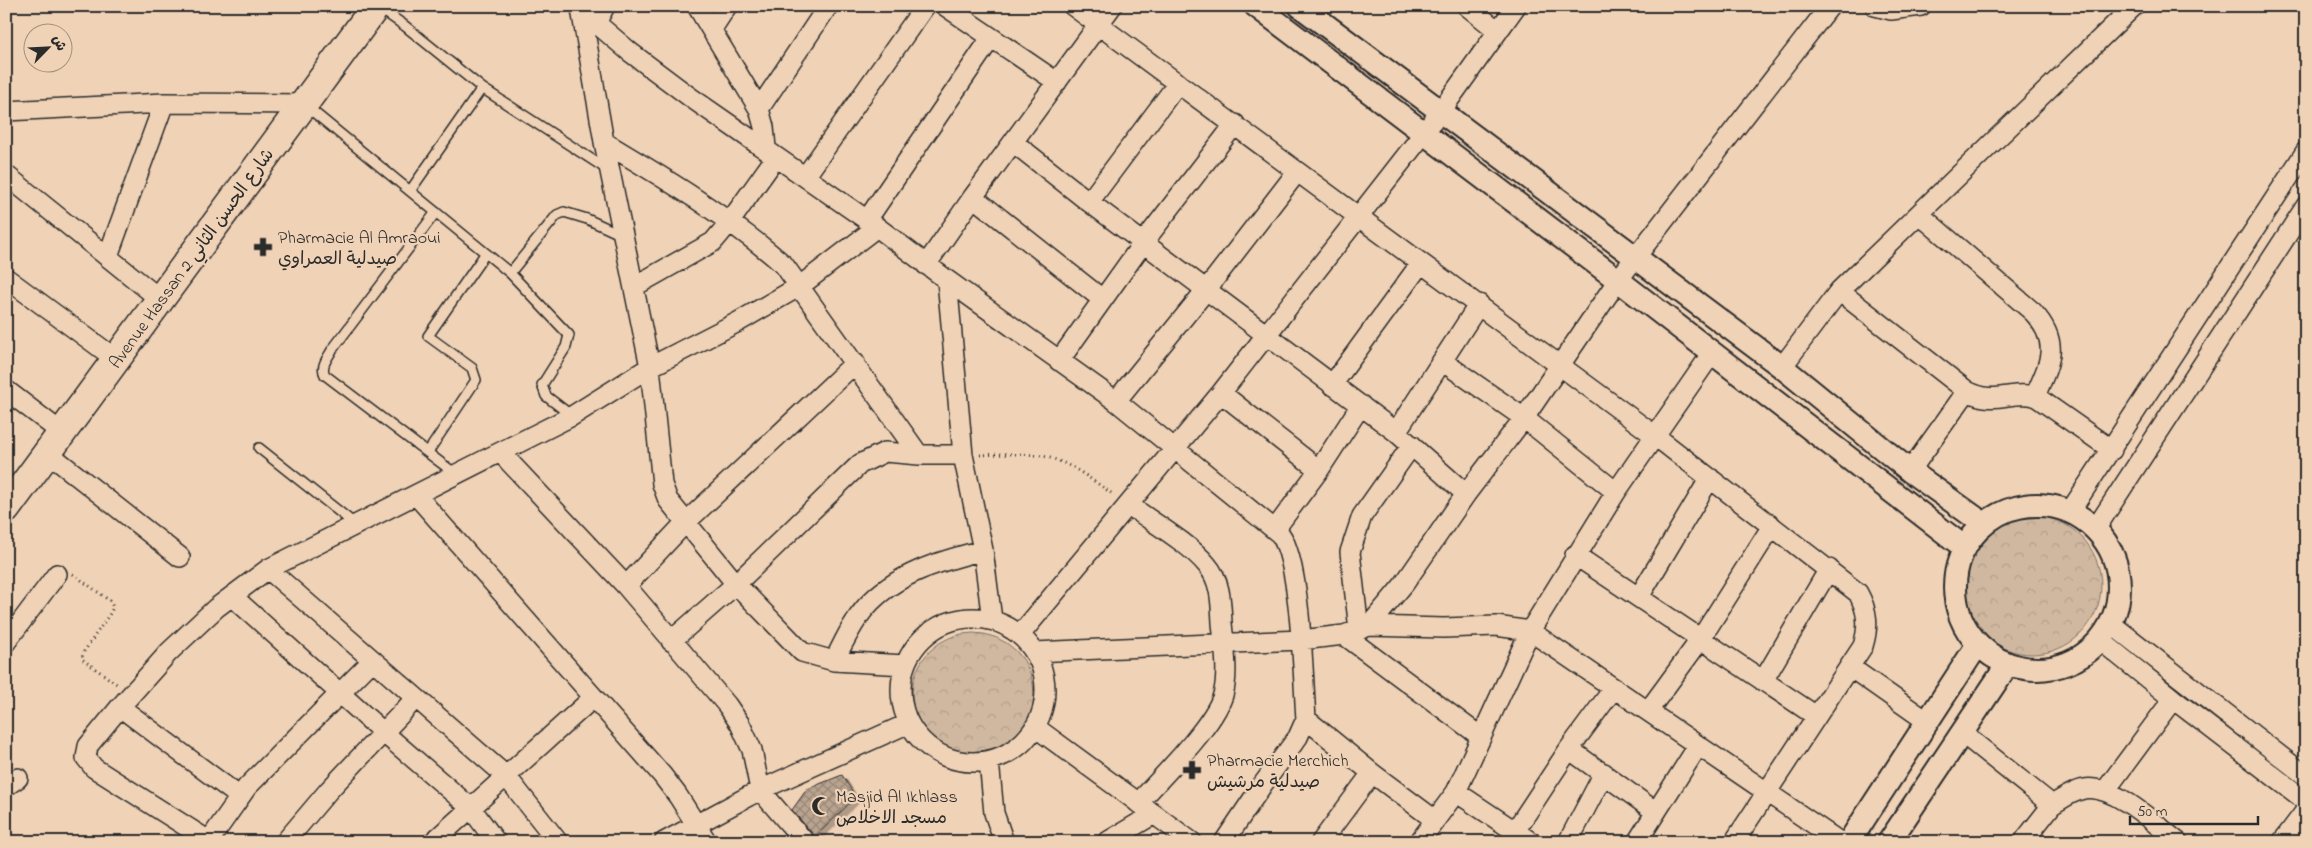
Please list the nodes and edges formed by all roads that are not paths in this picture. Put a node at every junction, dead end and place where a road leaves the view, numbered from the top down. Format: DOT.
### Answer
graph roads {
  1 [pos="377,6"];
  2 [pos="605,6"];
  3 [pos="697,6"];
  4 [pos="726,6"];
  5 [pos="828,6"];
  6 [pos="925,6"];
  7 [pos="945,6"];
  8 [pos="1073,6"];
  9 [pos="1112,6"];
  10 [pos="1300,6"];
  11 [pos="1467,6"];
  12 [pos="1516,6"];
  13 [pos="1830,6"];
  14 [pos="1875,6"];
  15 [pos="1921,6"];
  16 [pos="2134,6"];
  17 [pos="1271,10"];
  18 [pos="587,16"];
  19 [pos="1099,24"];
  20 [pos="712,29"];
  21 [pos="1498,31"];
  22 [pos="991,38"];
  23 [pos="1057,82"];
  24 [pos="1178,83"];
  25 [pos="482,88"];
  26 [pos="164,103"];
  27 [pos="303,104"];
  28 [pos="759,109"];
  29 [pos="6,111"];
  30 [pos="1441,111"];
  31 [pos="1235,124"];
  32 [pos="1423,133"];
  33 [pos="604,142"];
  34 [pos="1013,142"];
  35 [pos="2306,151"];
  36 [pos="771,152"];
  37 [pos="611,171"];
  38 [pos="1297,172"];
  39 [pos="6,175"];
  40 [pos="805,177"];
  41 [pos="410,191"];
  42 [pos="973,197"];
  43 [pos="1089,202"];
  44 [pos="2306,206"];
  45 [pos="436,212"];
  46 [pos="1919,214"];
  47 [pos="1358,218"];
  48 [pos="729,223"];
  49 [pos="872,223"];
  50 [pos="624,237"];
  51 [pos="1143,243"];
  52 [pos="485,254"];
  53 [pos="108,256"];
  54 [pos="1635,258"];
  55 [pos="1421,263"];
  56 [pos="926,265"];
  57 [pos="510,273"];
  58 [pos="6,278"];
  59 [pos="946,280"];
  60 [pos="1618,280"];
  61 [pos="635,286"];
  62 [pos="800,286"];
  63 [pos="1206,290"];
  64 [pos="1839,291"];
  65 [pos="1102,299"];
  66 [pos="161,300"];
  67 [pos="1479,304"];
  68 [pos="1266,334"];
  69 [pos="1712,353"];
  70 [pos="117,360"];
  71 [pos="1059,360"];
  72 [pos="1442,361"];
  73 [pos="855,363"];
  74 [pos="1559,365"];
  75 [pos="650,367"];
  76 [pos="1782,367"];
  77 [pos="1332,385"];
  78 [pos="6,390"];
  79 [pos="1967,391"];
  80 [pos="1221,393"];
  81 [pos="2035,396"];
  82 [pos="1116,401"];
  83 [pos="1361,405"];
  84 [pos="572,416"];
  85 [pos="1524,418"];
  86 [pos="1396,432"];
  87 [pos="1654,435"];
  88 [pos="55,443"];
  89 [pos="1412,445"];
  90 [pos="259,448"];
  91 [pos="1176,450"];
  92 [pos="2112,450"];
  93 [pos="428,452"];
  94 [pos="501,453"];
  95 [pos="919,455"];
  96 [pos="963,455"];
  97 [pos="1319,470"];
  98 [pos="1910,471"];
  99 [pos="457,475"];
  100 [pos="1710,478"];
  101 [pos="1616,492"];
  102 [pos="1466,494"];
  103 [pos="416,495"];
  104 [pos="1128,505"];
  105 [pos="6,509"];
  106 [pos="2072,510"];
  107 [pos="685,523"];
  108 [pos="1984,524"];
  109 [pos="356,525"];
  110 [pos="1772,526"];
  111 [pos="1276,528"];
  112 [pos="2096,528"];
  113 [pos="1965,548"];
  114 [pos="983,550"];
  115 [pos="1575,555"];
  116 [pos="180,557"];
  117 [pos="268,569"];
  118 [pos="1829,569"];
  119 [pos="57,574"];
  120 [pos="736,584"];
  121 [pos="626,586"];
  122 [pos="232,596"];
  123 [pos="1639,597"];
  124 [pos="992,620"];
  125 [pos="1357,630"];
  126 [pos="1530,631"];
  127 [pos="2105,631"];
  128 [pos="1020,636"];
  129 [pos="1300,640"];
  130 [pos="1700,640"];
  131 [pos="671,641"];
  132 [pos="6,642"];
  133 [pos="1224,642"];
  134 [pos="1978,644"];
  135 [pos="1034,652"];
  136 [pos="373,660"];
  137 [pos="834,660"];
  138 [pos="2008,664"];
  139 [pos="905,665"];
  140 [pos="1850,668"];
  141 [pos="1763,681"];
  142 [pos="1614,688"];
  143 [pos="340,692"];
  144 [pos="593,698"];
  145 [pos="415,699"];
  146 [pos="2172,699"];
  147 [pos="126,700"];
  148 [pos="1648,710"];
  149 [pos="1816,716"];
  150 [pos="1306,719"];
  151 [pos="1928,722"];
  152 [pos="908,723"];
  153 [pos="1035,727"];
  154 [pos="1962,733"];
  155 [pos="384,734"];
  156 [pos="1481,738"];
  157 [pos="1698,746"];
  158 [pos="1570,749"];
  159 [pos="988,761"];
  160 [pos="1372,773"];
  161 [pos="1604,773"];
  162 [pos="506,776"];
  163 [pos="2306,776"];
  164 [pos="760,790"];
  165 [pos="2105,791"];
  166 [pos="1456,792"];
  167 [pos="1766,793"];
  168 [pos="240,797"];
  169 [pos="2306,801"];
  170 [pos="1138,803"];
  171 [pos="2052,805"];
  172 [pos="471,808"];
  173 [pos="2306,810"];
  174 [pos="1656,812"];
  175 [pos="1154,814"];
  176 [pos="1435,820"];
  177 [pos="695,825"];
  178 [pos="1515,831"];
  179 [pos="209,842"];
  180 [pos="284,842"];
  181 [pos="433,842"];
  182 [pos="496,842"];
  183 [pos="558,842"];
  184 [pos="664,842"];
  185 [pos="707,842"];
  186 [pos="805,842"];
  187 [pos="1004,842"];
  188 [pos="1107,842"];
  189 [pos="1192,842"];
  190 [pos="1224,842"];
  191 [pos="1321,842"];
  192 [pos="1419,842"];
  193 [pos="1531,842"];
  194 [pos="1568,842"];
  195 [pos="1637,842"];
  196 [pos="1734,842"];
  197 [pos="1840,842"];
  198 [pos="1848,842"];
  199 [pos="1889,842"];
  200 [pos="2023,842"];
  201 [pos="2178,842"];
  202 [pos="2282,842"];
  1 -- 25 [label="lane"];
  1 -- 27 [label="main road, Avenue Hassan 2 شارع الحسن الثاني"];
  2 -- 18 [label="street"];
  3 -- 20 [label="street"];
  4 -- 20 [label="street"];
  5 -- 28 [label="street"];
  6 -- 40 [label="street"];
  7 -- 22 [label="street"];
  8 -- 19 [label="street"];
  9 -- 19 [label="street"];
  10 -- 30 [label="street"];
  11 -- 21 [label="street"];
  12 -- 21 [label="street"];
  13 -- 54 [label="street"];
  14 -- 15 [label="street"];
  16 -- 46 [label="street"];
  17 -- 32 [label="street"];
  18 -- 33 [label="street"];
  18 -- 36 [label="street"];
  19 -- 23 [label="street"];
  19 -- 24 [label="street"];
  20 -- 28 [label="street"];
  21 -- 30 [label="street"];
  22 -- 23 [label="street"];
  22 -- 49 [label="street"];
  23 -- 34 [label="street"];
  24 -- 31 [label="street"];
  24 -- 43 [label="street"];
  25 -- 37 [label="lane"];
  25 -- 41 [label="lane"];
  26 -- 27 [label="street"];
  26 -- 29 [label="street"];
  26 -- 53 [label="street"];
  27 -- 41 [label="lane"];
  27 -- 66 [label="main road, Avenue Hassan 2 شارع الحسن الثاني"];
  28 -- 36 [label="street"];
  30 -- 32 [label="street"];
  30 -- 54 [label="street"];
  31 -- 38 [label="street"];
  31 -- 51 [label="street"];
  32 -- 47 [label="street"];
  32 -- 60 [label="street"];
  33 -- 37 [label="street"];
  33 -- 48 [label="street"];
  34 -- 42 [label="street"];
  34 -- 43 [label="street"];
  35 -- 92 [label="street"];
  36 -- 40 [label="street"];
  36 -- 48 [label="street"];
  37 -- 50 [label="street"];
  38 -- 47 [label="street"];
  38 -- 63 [label="street"];
  39 -- 53 [label="street"];
  40 -- 49 [label="street"];
  41 -- 45 [label="lane"];
  42 -- 56 [label="street"];
  42 -- 65 [label="street"];
  43 -- 51 [label="street"];
  44 -- 112 [label="street"];
  45 -- 52 [label="lane"];
  45 -- 93 [label="lane"];
  46 -- 64 [label="street"];
  46 -- 81 [label="street"];
  47 -- 55 [label="street"];
  47 -- 68 [label="street"];
  48 -- 61 [label="street"];
  48 -- 62 [label="street"];
  49 -- 56 [label="street"];
  49 -- 62 [label="street"];
  50 -- 57 [label="lane"];
  50 -- 61 [label="street"];
  51 -- 63 [label="street"];
  51 -- 65 [label="street"];
  52 -- 57 [label="lane"];
  52 -- 93 [label="lane"];
  53 -- 66 [label="street"];
  54 -- 60 [label="street"];
  54 -- 76 [label="street"];
  55 -- 67 [label="street"];
  55 -- 77 [label="street"];
  56 -- 59 [label="street"];
  57 -- 84 [label="lane"];
  58 -- 70 [label="street"];
  59 -- 71 [label="street"];
  59 -- 96 [label="street"];
  60 -- 69 [label="street"];
  60 -- 74 [label="street"];
  61 -- 75 [label="street"];
  62 -- 73 [label="street"];
  62 -- 75 [label="street"];
  63 -- 68 [label="street"];
  63 -- 82 [label="street"];
  64 -- 76 [label="street"];
  64 -- 79 [label="street"];
  65 -- 71 [label="street"];
  66 -- 70 [label="main road, Avenue Hassan 2 شارع الحسن الثاني"];
  67 -- 72 [label="street"];
  67 -- 74 [label="street"];
  68 -- 77 [label="street"];
  68 -- 80 [label="street"];
  69 -- 87 [label="street"];
  69 -- 113 [label="street"];
  70 -- 88 [label="main road, Avenue Hassan 2 شارع الحسن الثاني"];
  71 -- 82 [label="street"];
  72 -- 85 [label="street"];
  72 -- 86 [label="street"];
  73 -- 95 [label="street"];
  73 -- 107 [label="street"];
  74 -- 85 [label="street"];
  74 -- 87 [label="street"];
  75 -- 84 [label="street"];
  75 -- 107 [label="street"];
  76 -- 98 [label="street"];
  77 -- 83 [label="street"];
  78 -- 88 [label="street"];
  79 -- 81 [label="street"];
  79 -- 98 [label="street"];
  80 -- 91 [label="street"];
  80 -- 97 [label="street"];
  81 -- 92 [label="street"];
  82 -- 91 [label="street"];
  83 -- 86 [label="street"];
  83 -- 97 [label="street"];
  84 -- 94 [label="street"];
  85 -- 101 [label="street"];
  85 -- 102 [label="street"];
  86 -- 89 [label="street"];
  87 -- 100 [label="street"];
  87 -- 101 [label="street"];
  88 -- 105 [label="main road, Avenue Hassan 2 شارع الحسن الثاني"];
  88 -- 116 [label="street"];
  89 -- 102 [label="street"];
  89 -- 125 [label="street"];
  90 -- 109 [label="lane"];
  91 -- 104 [label="street"];
  91 -- 111 [label="street"];
  92 -- 106 [label="street"];
  93 -- 99 [label="lane"];
  94 -- 99 [label="street"];
  94 -- 121 [label="street"];
  95 -- 96 [label="street"];
  95 -- 120 [label="street"];
  96 -- 114 [label="street"];
  97 -- 111 [label="street"];
  98 -- 108 [label="street"];
  99 -- 103 [label="street"];
  100 -- 110 [label="street"];
  100 -- 123 [label="street"];
  101 -- 115 [label="street"];
  102 -- 125 [label="street"];
  103 -- 109 [label="street"];
  103 -- 144 [label="street"];
  104 -- 128 [label="street"];
  104 -- 133 [label="street"];
  106 -- 108 [label="street"];
  106 -- 112 [label="street"];
  107 -- 120 [label="street"];
  107 -- 121 [label="street"];
  108 -- 113 [label="street"];
  109 -- 117 [label="street"];
  110 -- 118 [label="street"];
  110 -- 130 [label="street"];
  111 -- 129 [label="street"];
  112 -- 127 [label="street"];
  113 -- 134 [label="street"];
  114 -- 124 [label="street"];
  114 -- 137 [label="street"];
  115 -- 123 [label="street"];
  115 -- 126 [label="street"];
  117 -- 122 [label="street"];
  117 -- 136 [label="street"];
  118 -- 140 [label="street"];
  118 -- 141 [label="street"];
  119 -- 132 [label="street"];
  120 -- 131 [label="street"];
  120 -- 137 [label="street"];
  121 -- 131 [label="street"];
  122 -- 143 [label="street"];
  122 -- 147 [label="street"];
  123 -- 130 [label="street"];
  124 -- 128 [label="street"];
  124 -- 139 [label="street"];
  125 -- 126 [label="street"];
  125 -- 129 [label="street"];
  125 -- 156 [label="street"];
  126 -- 142 [label="street"];
  126 -- 156 [label="street"];
  127 -- 138 [label="street"];
  127 -- 146 [label="street"];
  127 -- 163 [label="street"];
  128 -- 135 [label="street"];
  129 -- 133 [label="street"];
  129 -- 150 [label="street"];
  130 -- 141 [label="street"];
  130 -- 148 [label="street"];
  131 -- 164 [label="street"];
  133 -- 135 [label="street"];
  133 -- 170 [label="street"];
  134 -- 138 [label="street"];
  134 -- 151 [label="street"];
  135 -- 153 [label="street"];
  136 -- 143 [label="street"];
  136 -- 145 [label="street"];
  137 -- 139 [label="street"];
  138 -- 154 [label="street"];
  139 -- 152 [label="street"];
  140 -- 149 [label="street"];
  140 -- 151 [label="street"];
  141 -- 149 [label="street"];
  142 -- 148 [label="street"];
  142 -- 158 [label="street"];
  143 -- 155 [label="street"];
  143 -- 168 [label="street"];
  144 -- 162 [label="street"];
  144 -- 177 [label="street"];
  145 -- 155 [label="street"];
  145 -- 162 [label="street"];
  146 -- 165 [label="street"];
  146 -- 169 [label="street"];
  147 -- 168 [label="street"];
  147 -- 179 [label="street"];
  148 -- 157 [label="street"];
  149 -- 167 [label="street"];
  150 -- 160 [label="street"];
  150 -- 190 [label="street"];
  151 -- 198 [label="street"];
  152 -- 159 [label="street"];
  152 -- 164 [label="street"];
  153 -- 159 [label="street"];
  153 -- 170 [label="street"];
  154 -- 171 [label="street"];
  154 -- 199 [label="street"];
  155 -- 172 [label="street"];
  155 -- 180 [label="street"];
  156 -- 166 [label="street"];
  157 -- 167 [label="street"];
  157 -- 174 [label="street"];
  158 -- 161 [label="street"];
  158 -- 178 [label="street"];
  159 -- 187 [label="street"];
  160 -- 176 [label="street"];
  160 -- 191 [label="street"];
  161 -- 174 [label="street"];
  161 -- 194 [label="street"];
  162 -- 172 [label="street"];
  162 -- 183 [label="street"];
  164 -- 177 [label="street"];
  164 -- 186 [label="street"];
  165 -- 171 [label="street"];
  165 -- 201 [label="street"];
  166 -- 176 [label="street"];
  166 -- 178 [label="street"];
  167 -- 196 [label="street"];
  167 -- 197 [label="street"];
  168 -- 179 [label="street"];
  170 -- 175 [label="street"];
  171 -- 200 [label="street"];
  172 -- 181 [label="street"];
  172 -- 182 [label="street"];
  173 -- 202 [label="street"];
  174 -- 195 [label="street"];
  175 -- 188 [label="street"];
  175 -- 189 [label="street"];
  176 -- 192 [label="street"];
  177 -- 184 [label="street"];
  177 -- 185 [label="street"];
  178 -- 193 [label="street"];
}
